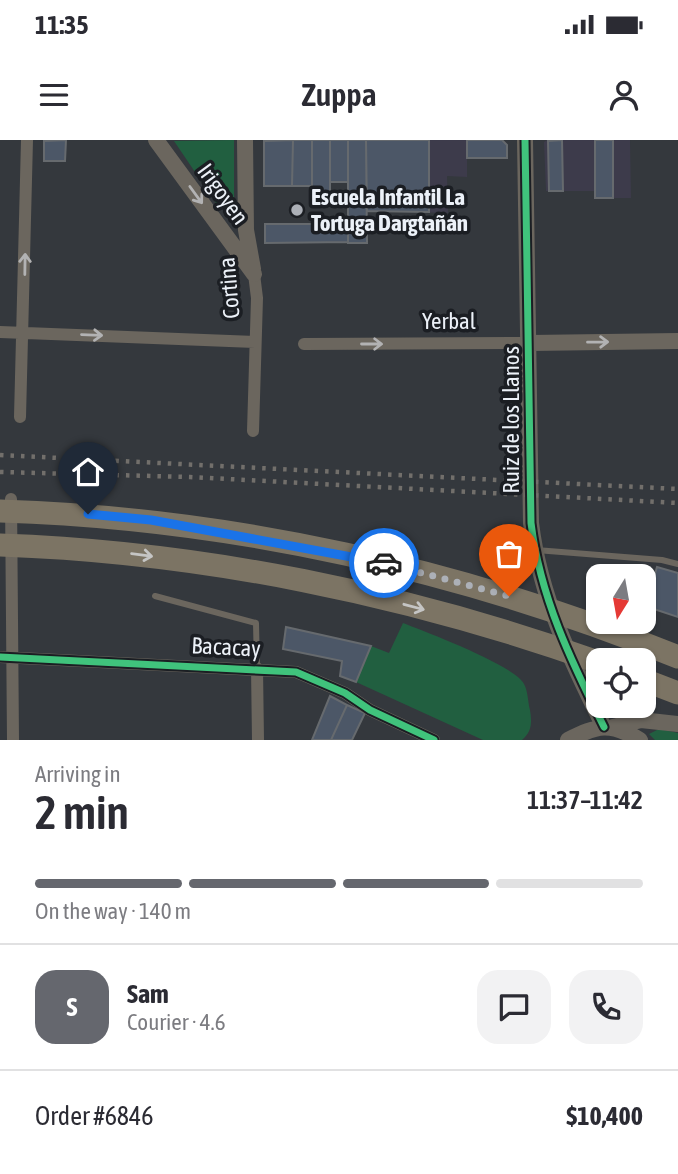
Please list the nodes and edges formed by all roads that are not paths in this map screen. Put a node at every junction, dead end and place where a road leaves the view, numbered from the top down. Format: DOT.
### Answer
graph roads {
  1 [pos="27,140"];
  2 [pos="156,140"];
  3 [pos="245,140"];
  4 [pos="525,140"];
  5 [pos="246,230"];
  6 [pos="226,236"];
  7 [pos="254,274"];
  8 [pos="0,332"];
  9 [pos="23,333"];
  10 [pos="678,341"];
  11 [pos="255,342"];
  12 [pos="530,343"];
  13 [pos="304,344"];
  14 [pos="20,417"];
  15 [pos="253,431"];
  16 [pos="6,505"];
  17 [pos="0,545"];
  18 [pos="534,550"];
  19 [pos="678,564"];
  20 [pos="155,596"];
  21 [pos="6,657"];
  22 [pos="678,657"];
  23 [pos="586,658"];
  24 [pos="257,668"];
  25 [pos="656,685"];
  26 [pos="678,693"];
  27 [pos="678,724"];
  28 [pos="608,727"];
  29 [pos="13,740"];
  30 [pos="258,740"];
  31 [pos="434,740"];
  32 [pos="568,740"];
  33 [pos="640,740"];
  9 -- 1 [label="street, one-way"];
  2 -- 6 [label="street, Irigoyen, one-way"];
  3 -- 5 [label="street, Cortina"];
  4 -- 12 [label="street, Ruiz de los Llanos"];
  5 -- 6 [label="street"];
  5 -- 7 [label="street, Cortina"];
  6 -- 7 [label="street, Irigoyen"];
  7 -- 11 [label="street, Cortina"];
  8 -- 9 [label="street"];
  9 -- 11 [label="street, one-way"];
  9 -- 14 [label="street"];
  12 -- 10 [label="street, Yerbal, one-way"];
  11 -- 15 [label="street, Cortina"];
  13 -- 12 [label="street, Yerbal, one-way"];
  12 -- 18 [label="street, Ruiz de los Llanos"];
  16 -- 21 [label="street"];
  16 -- 22 [label="highway, bridge"];
  17 -- 23 [label="highway, one-way, bridge"];
  18 -- 19 [label="lane"];
  18 -- 28 [label="street, Ruiz de los Llanos"];
  20 -- 24 [label="lane"];
  21 -- 24 [label="street, Bacacay"];
  21 -- 29 [label="street"];
  24 -- 30 [label="street"];
  24 -- 31 [label="street, Bacacay"];
  25 -- 26 [label="highway"];
  27 -- 28 [label="street"];
  28 -- 32 [label="street"];
  28 -- 33 [label="street"];
}
